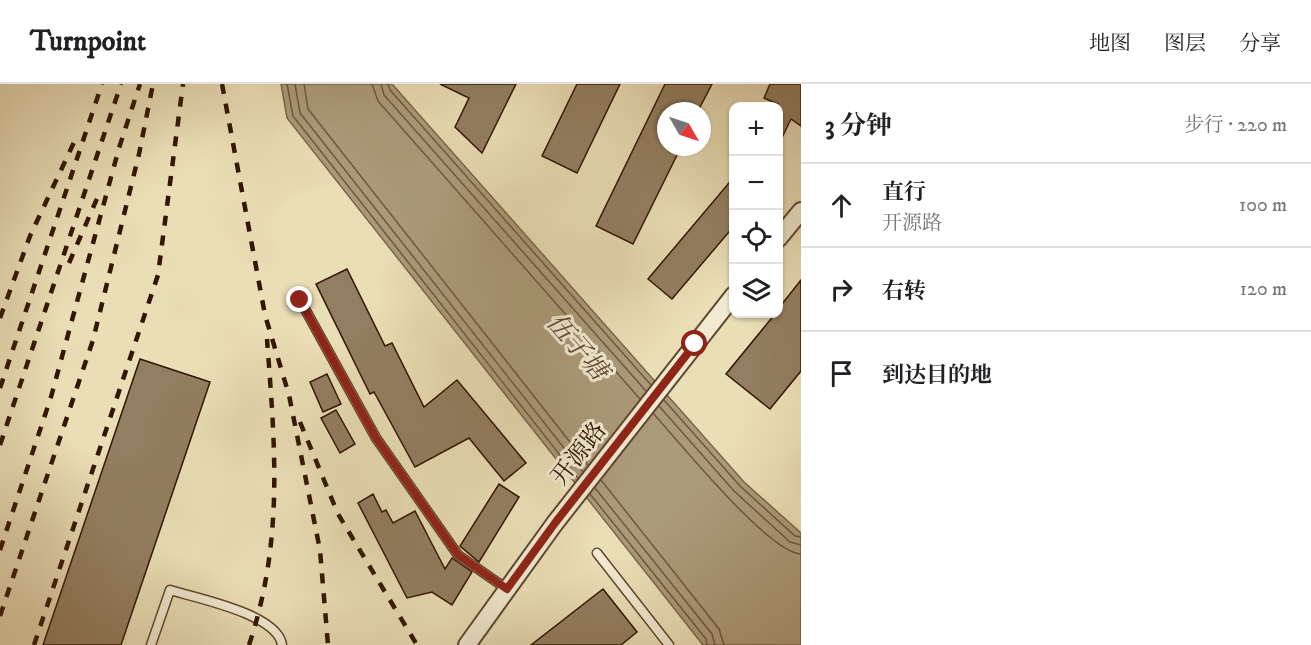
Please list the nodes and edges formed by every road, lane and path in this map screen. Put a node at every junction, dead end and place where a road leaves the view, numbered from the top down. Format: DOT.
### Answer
graph roads {
  1 [pos="801,211"];
  2 [pos="783,233"];
  3 [pos="300,300"];
  4 [pos="729,301"];
  5 [pos="597,553"];
  6 [pos="507,589"];
  7 [pos="151,645"];
  8 [pos="282,645"];
  9 [pos="467,645"];
  10 [pos="669,645"];
  1 -- 2 [label="street"];
  3 -- 6 [label="lane"];
  4 -- 6 [label="street, 开源路"];
  5 -- 10 [label="lane"];
  6 -- 9 [label="street, 开源路"];
  7 -- 8 [label="lane"];
}
